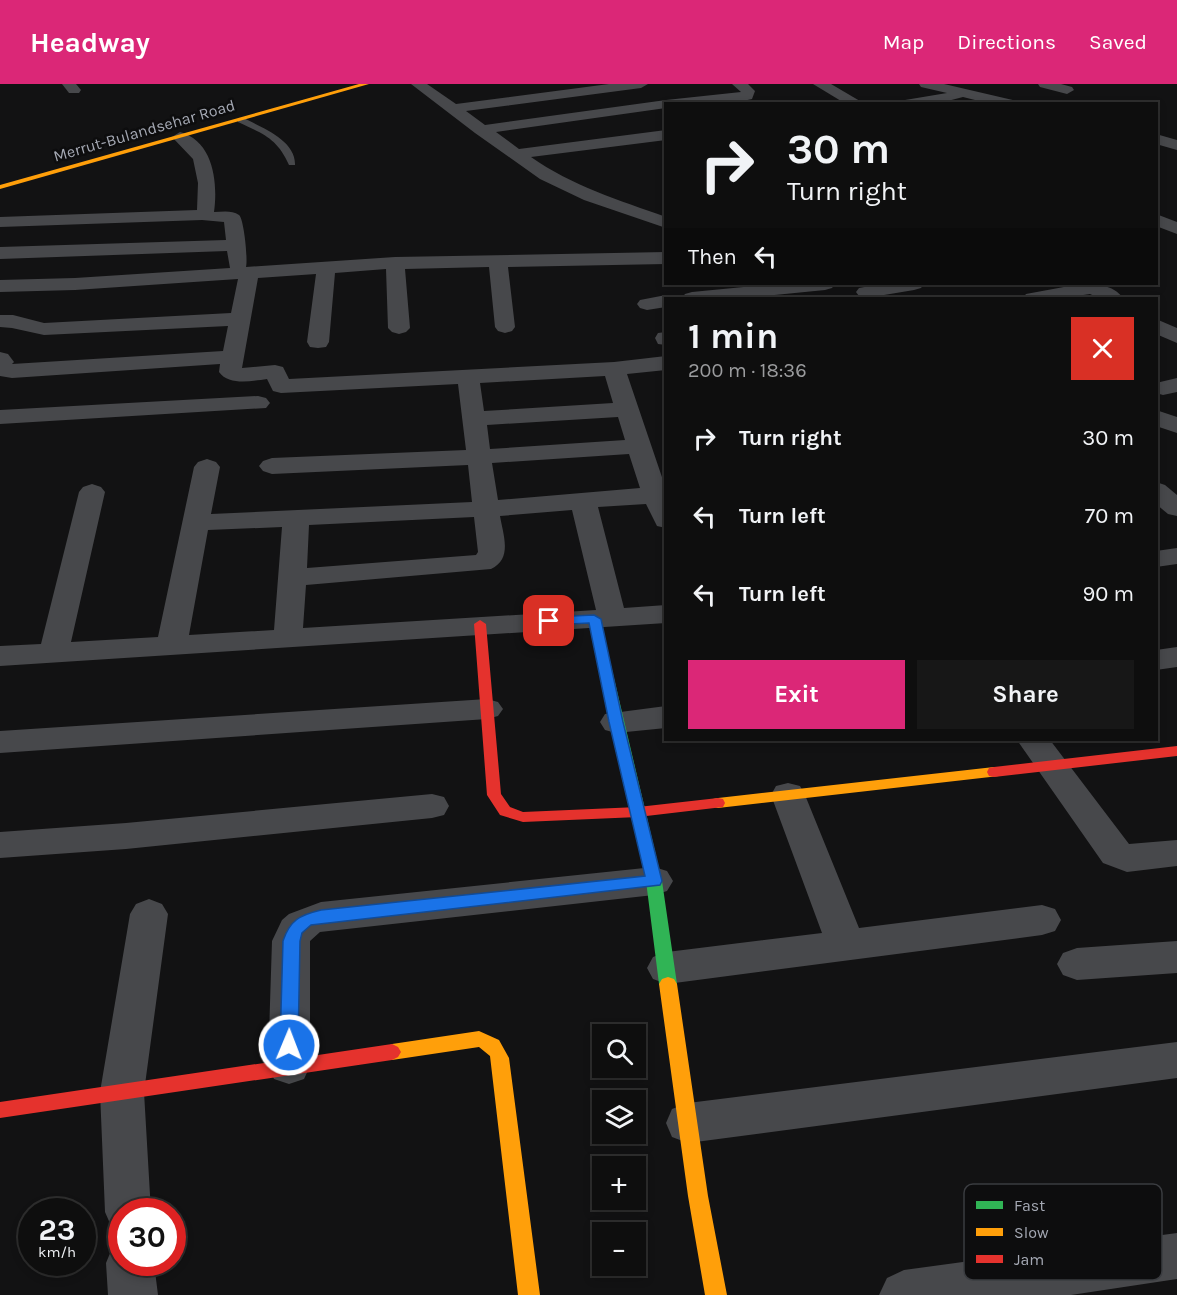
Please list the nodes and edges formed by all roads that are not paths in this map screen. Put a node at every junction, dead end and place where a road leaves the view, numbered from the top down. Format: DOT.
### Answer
graph roads {
  1 [pos="366,84"];
  2 [pos="418,84"];
  3 [pos="511,84"];
  4 [pos="641,84"];
  5 [pos="739,84"];
  6 [pos="820,84"];
  7 [pos="927,84"];
  8 [pos="1045,84"];
  9 [pos="1067,90"];
  10 [pos="971,94"];
  11 [pos="528,99"];
  12 [pos="952,101"];
  13 [pos="692,102"];
  14 [pos="854,102"];
  15 [pos="936,102"];
  16 [pos="1004,102"];
  17 [pos="664,104"];
  18 [pos="452,109"];
  19 [pos="559,119"];
  20 [pos="241,120"];
  21 [pos="480,130"];
  22 [pos="664,135"];
  23 [pos="180,137"];
  24 [pos="1158,140"];
  25 [pos="1177,145"];
  26 [pos="515,154"];
  27 [pos="292,163"];
  28 [pos="0,187"];
  29 [pos="1160,211"];
  30 [pos="205,215"];
  31 [pos="0,222"];
  32 [pos="664,222"];
  33 [pos="1177,229"];
  34 [pos="237,245"];
  35 [pos="83,251"];
  36 [pos="0,253"];
  37 [pos="664,258"];
  38 [pos="498,260"];
  39 [pos="395,263"];
  40 [pos="326,268"];
  41 [pos="244,273"];
  42 [pos="75,284"];
  43 [pos="816,285"];
  44 [pos="848,285"];
  45 [pos="910,285"];
  46 [pos="0,286"];
  47 [pos="1072,287"];
  48 [pos="874,295"];
  49 [pos="702,297"];
  50 [pos="1037,297"];
  51 [pos="1111,297"];
  52 [pos="240,319"];
  53 [pos="0,321"];
  54 [pos="1158,326"];
  55 [pos="505,327"];
  56 [pos="399,328"];
  57 [pos="1177,337"];
  58 [pos="318,342"];
  59 [pos="232,357"];
  60 [pos="0,359"];
  61 [pos="664,363"];
  62 [pos="614,369"];
  63 [pos="468,377"];
  64 [pos="258,403"];
  65 [pos="627,409"];
  66 [pos="0,417"];
  67 [pos="1158,418"];
  68 [pos="473,419"];
  69 [pos="1177,428"];
  70 [pos="1158,432"];
  71 [pos="639,446"];
  72 [pos="478,457"];
  73 [pos="272,466"];
  74 [pos="207,467"];
  75 [pos="92,492"];
  76 [pos="655,495"];
  77 [pos="583,501"];
  78 [pos="484,509"];
  79 [pos="664,515"];
  80 [pos="296,518"];
  81 [pos="196,523"];
  82 [pos="1177,556"];
  83 [pos="1158,559"];
  84 [pos="291,578"];
  85 [pos="664,614"];
  86 [pos="603,618"];
  87 [pos="480,624"];
  88 [pos="288,637"];
  89 [pos="172,644"];
  90 [pos="54,652"];
  91 [pos="0,656"];
  92 [pos="1177,657"];
  93 [pos="1158,660"];
  94 [pos="487,708"];
  95 [pos="664,717"];
  96 [pos="616,722"];
  97 [pos="0,742"];
  98 [pos="1167,747"];
  99 [pos="1043,752"];
  100 [pos="788,795"];
  101 [pos="432,806"];
  102 [pos="638,812"];
  103 [pos="0,845"];
  104 [pos="1177,853"];
  105 [pos="654,881"];
  106 [pos="148,914"];
  107 [pos="1042,920"];
  108 [pos="846,945"];
  109 [pos="1177,957"];
  110 [pos="1077,964"];
  111 [pos="667,968"];
  112 [pos="1177,1060"];
  113 [pos="289,1066"];
  114 [pos="122,1092"];
  115 [pos="0,1110"];
  116 [pos="688,1123"];
  117 [pos="127,1198"];
  118 [pos="1177,1256"];
  119 [pos="1162,1258"];
  120 [pos="131,1276"];
  121 [pos="1009,1280"];
  122 [pos="133,1295"];
  123 [pos="529,1295"];
  124 [pos="716,1295"];
  125 [pos="904,1295"];
  1 -- 20 [label="street, Merrut-Bulandsehar Road"];
  2 -- 18 [label="street"];
  3 -- 11 [label="street"];
  4 -- 11 [label="street"];
  5 -- 13 [label="street"];
  6 -- 14 [label="street"];
  7 -- 10 [label="street"];
  8 -- 9 [label="street"];
  10 -- 12 [label="street"];
  10 -- 16 [label="street"];
  11 -- 18 [label="street"];
  11 -- 19 [label="street"];
  12 -- 15 [label="street"];
  17 -- 19 [label="street"];
  18 -- 21 [label="street"];
  19 -- 21 [label="street"];
  20 -- 23 [label="street, Merrut-Bulandsehar Road"];
  20 -- 27 [label="lane"];
  21 -- 26 [label="street"];
  22 -- 26 [label="street"];
  23 -- 28 [label="street, Merrut-Bulandsehar Road"];
  23 -- 30 [label="street"];
  24 -- 25 [label="street"];
  26 -- 32 [label="street"];
  29 -- 33 [label="street"];
  30 -- 31 [label="street"];
  30 -- 34 [label="street"];
  34 -- 35 [label="street"];
  34 -- 41 [label="street"];
  35 -- 36 [label="street"];
  35 -- 42 [label="street"];
  37 -- 38 [label="street"];
  38 -- 39 [label="street"];
  38 -- 55 [label="street"];
  39 -- 40 [label="street"];
  39 -- 56 [label="street"];
  40 -- 41 [label="street"];
  40 -- 58 [label="street"];
  41 -- 42 [label="street"];
  41 -- 52 [label="street"];
  42 -- 46 [label="street"];
  43 -- 49 [label="street"];
  44 -- 48 [label="street"];
  45 -- 48 [label="street"];
  47 -- 50 [label="street"];
  47 -- 51 [label="street"];
  52 -- 53 [label="street"];
  52 -- 59 [label="street"];
  54 -- 57 [label="street"];
  59 -- 60 [label="street"];
  59 -- 63 [label="street"];
  61 -- 62 [label="street"];
  62 -- 63 [label="street"];
  62 -- 65 [label="street"];
  63 -- 68 [label="street"];
  64 -- 66 [label="street"];
  65 -- 68 [label="street"];
  65 -- 71 [label="street"];
  67 -- 69 [label="street"];
  68 -- 72 [label="street"];
  69 -- 70 [label="street"];
  71 -- 72 [label="street"];
  71 -- 76 [label="street"];
  72 -- 73 [label="street"];
  72 -- 78 [label="street"];
  74 -- 81 [label="street"];
  75 -- 90 [label="street"];
  76 -- 77 [label="street"];
  76 -- 79 [label="street"];
  77 -- 78 [label="street"];
  77 -- 86 [label="street"];
  78 -- 80 [label="street"];
  78 -- 84 [label="street"];
  80 -- 81 [label="street"];
  80 -- 84 [label="street"];
  81 -- 89 [label="street"];
  82 -- 83 [label="street"];
  84 -- 88 [label="street"];
  85 -- 86 [label="street"];
  86 -- 87 [label="street"];
  86 -- 96 [label="street"];
  87 -- 88 [label="street"];
  87 -- 94 [label="street"];
  88 -- 89 [label="street"];
  89 -- 90 [label="street"];
  90 -- 91 [label="street"];
  92 -- 93 [label="street"];
  94 -- 97 [label="street"];
  94 -- 102 [label="street"];
  95 -- 96 [label="street"];
  96 -- 102 [label="street"];
  98 -- 99 [label="street"];
  99 -- 100 [label="street"];
  99 -- 104 [label="street"];
  100 -- 102 [label="street"];
  100 -- 108 [label="street"];
  101 -- 103 [label="street"];
  102 -- 105 [label="street"];
  105 -- 111 [label="street"];
  105 -- 113 [label="street"];
  106 -- 114 [label="street"];
  107 -- 108 [label="street"];
  108 -- 111 [label="street"];
  109 -- 110 [label="street"];
  111 -- 116 [label="street"];
  112 -- 116 [label="street"];
  113 -- 114 [label="street"];
  113 -- 123 [label="street"];
  114 -- 115 [label="street"];
  114 -- 117 [label="street"];
  116 -- 124 [label="street"];
  118 -- 119 [label="street"];
  120 -- 122 [label="street"];
  121 -- 125 [label="street"];
}
